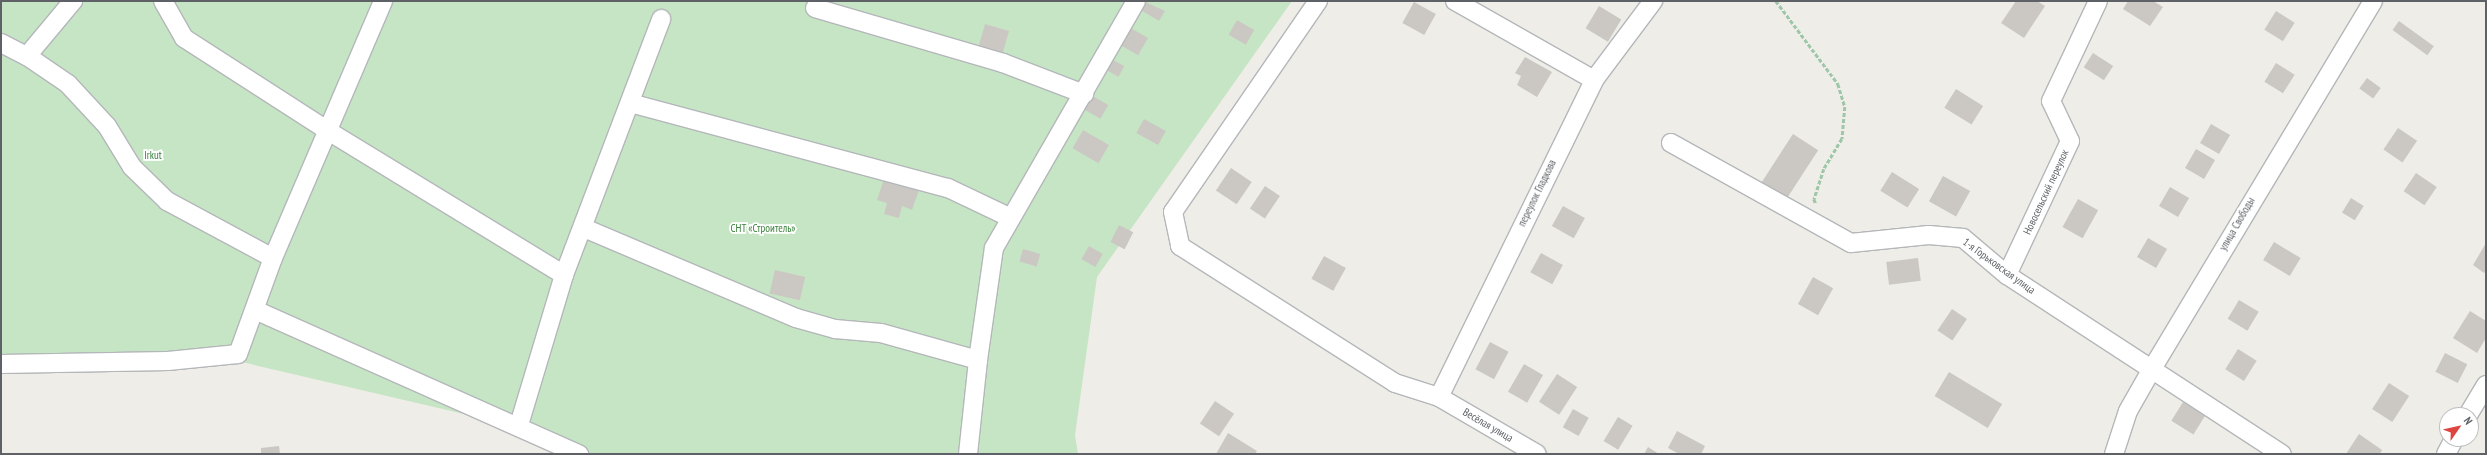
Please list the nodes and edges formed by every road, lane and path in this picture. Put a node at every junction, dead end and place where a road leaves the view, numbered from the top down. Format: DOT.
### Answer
graph roads {
  1 [pos="73,1"];
  2 [pos="163,1"];
  3 [pos="383,1"];
  4 [pos="1136,1"];
  5 [pos="1318,1"];
  6 [pos="1455,1"];
  7 [pos="1654,1"];
  8 [pos="1776,1"];
  9 [pos="2098,1"];
  10 [pos="2373,1"];
  11 [pos="815,8"];
  12 [pos="661,19"];
  13 [pos="1,43"];
  14 [pos="27,56"];
  15 [pos="1594,80"];
  16 [pos="1084,94"];
  17 [pos="630,103"];
  18 [pos="330,132"];
  19 [pos="1672,143"];
  20 [pos="1818,211"];
  21 [pos="1009,217"];
  22 [pos="584,228"];
  23 [pos="273,258"];
  24 [pos="564,275"];
  25 [pos="2007,275"];
  26 [pos="254,310"];
  27 [pos="978,360"];
  28 [pos="1,364"];
  29 [pos="2152,369"];
  30 [pos="2486,385"];
  31 [pos="1439,397"];
  32 [pos="2473,407"];
  33 [pos="518,425"];
  34 [pos="579,454"];
  35 [pos="968,454"];
  36 [pos="1537,454"];
  37 [pos="2114,454"];
  38 [pos="2282,454"];
  1 -- 14 [label="street"];
  2 -- 18 [label="street"];
  3 -- 18 [label="street"];
  4 -- 16 [label="street"];
  5 -- 31 [label="street, Весёлая улица"];
  6 -- 15 [label="street"];
  7 -- 15 [label="street, переулок Гладкова"];
  8 -- 20 [label="path"];
  9 -- 25 [label="street, Новосельский переулок"];
  10 -- 29 [label="street, улица Свободы"];
  11 -- 16 [label="street"];
  12 -- 17 [label="street"];
  13 -- 14 [label="street"];
  14 -- 23 [label="street"];
  15 -- 31 [label="street, переулок Гладкова"];
  16 -- 21 [label="street"];
  17 -- 21 [label="street"];
  17 -- 22 [label="street"];
  18 -- 23 [label="street"];
  18 -- 24 [label="street"];
  19 -- 25 [label="street, 1-я Горьковская улица"];
  21 -- 27 [label="street"];
  22 -- 24 [label="street"];
  22 -- 27 [label="street"];
  23 -- 26 [label="street"];
  24 -- 33 [label="street"];
  25 -- 29 [label="street, 1-я Горьковская улица"];
  26 -- 28 [label="street"];
  26 -- 33 [label="street"];
  27 -- 35 [label="street"];
  29 -- 37 [label="street, улица Свободы"];
  29 -- 38 [label="street, 1-я Горьковская улица"];
  30 -- 32 [label="street"];
  31 -- 36 [label="street, Весёлая улица"];
  33 -- 34 [label="street"];
}
